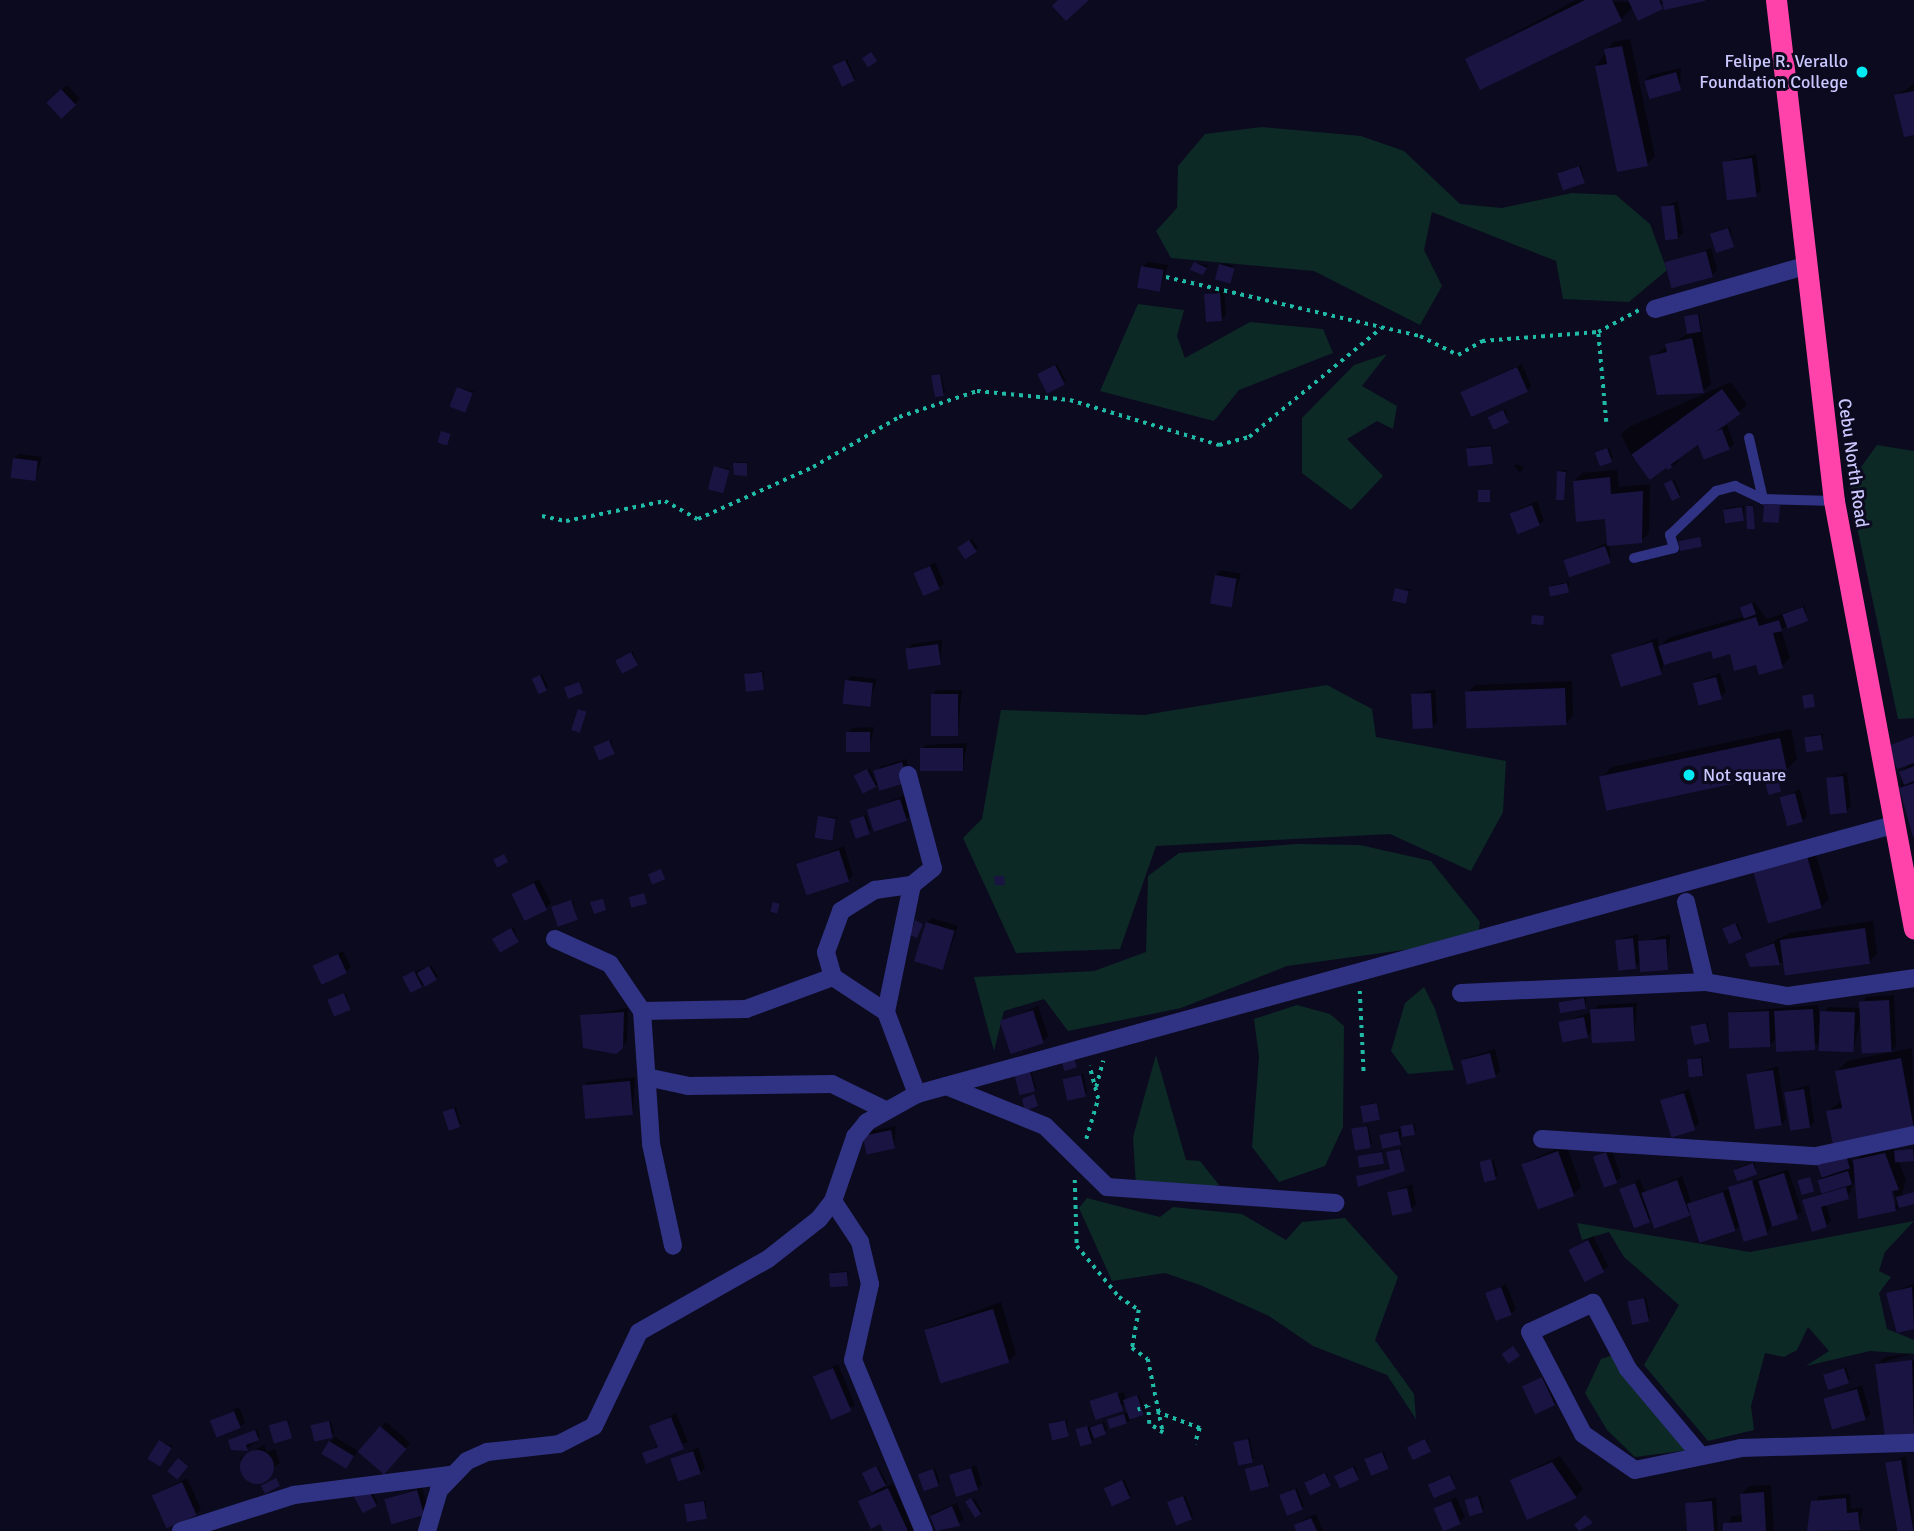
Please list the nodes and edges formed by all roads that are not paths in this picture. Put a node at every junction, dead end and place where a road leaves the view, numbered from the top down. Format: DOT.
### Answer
graph roads {
  1 [pos="1776,0"];
  2 [pos="1805,266"];
  3 [pos="1655,309"];
  4 [pos="1749,438"];
  5 [pos="1763,499"];
  6 [pos="1834,501"];
  7 [pos="1634,558"];
  8 [pos="908,775"];
  9 [pos="1893,825"];
  10 [pos="912,885"];
  11 [pos="1686,902"];
  12 [pos="1914,929"];
  13 [pos="555,939"];
  14 [pos="833,977"];
  15 [pos="1914,978"];
  16 [pos="1705,982"];
  17 [pos="1461,993"];
  18 [pos="642,1011"];
  19 [pos="886,1012"];
  20 [pos="651,1078"];
  21 [pos="947,1086"];
  22 [pos="917,1094"];
  23 [pos="885,1110"];
  24 [pos="1914,1135"];
  25 [pos="1542,1139"];
  26 [pos="833,1201"];
  27 [pos="1335,1203"];
  28 [pos="673,1246"];
  29 [pos="1914,1443"];
  30 [pos="1701,1456"];
  31 [pos="450,1475"];
  32 [pos="181,1531"];
  33 [pos="427,1531"];
  34 [pos="924,1531"];
  1 -- 2 [label="highway, Cebu North Road"];
  2 -- 3 [label="street"];
  2 -- 6 [label="highway, Cebu North Road"];
  4 -- 5 [label="lane"];
  5 -- 6 [label="lane"];
  5 -- 7 [label="lane"];
  6 -- 9 [label="highway, Cebu North Road"];
  8 -- 10 [label="street"];
  9 -- 12 [label="highway, Cebu North Road"];
  9 -- 21 [label="street"];
  10 -- 14 [label="street"];
  10 -- 19 [label="street"];
  11 -- 16 [label="street"];
  13 -- 18 [label="street"];
  14 -- 18 [label="street"];
  14 -- 19 [label="street"];
  15 -- 16 [label="street"];
  16 -- 17 [label="street"];
  18 -- 20 [label="street"];
  19 -- 22 [label="street"];
  20 -- 23 [label="street"];
  20 -- 28 [label="street"];
  21 -- 22 [label="street"];
  21 -- 27 [label="street"];
  22 -- 23 [label="street"];
  23 -- 26 [label="street"];
  24 -- 25 [label="street"];
  26 -- 31 [label="street"];
  26 -- 34 [label="street"];
  29 -- 30 [label="street"];
  30 -- 30 [label="street"];
  31 -- 32 [label="street"];
  31 -- 33 [label="street"];
}
